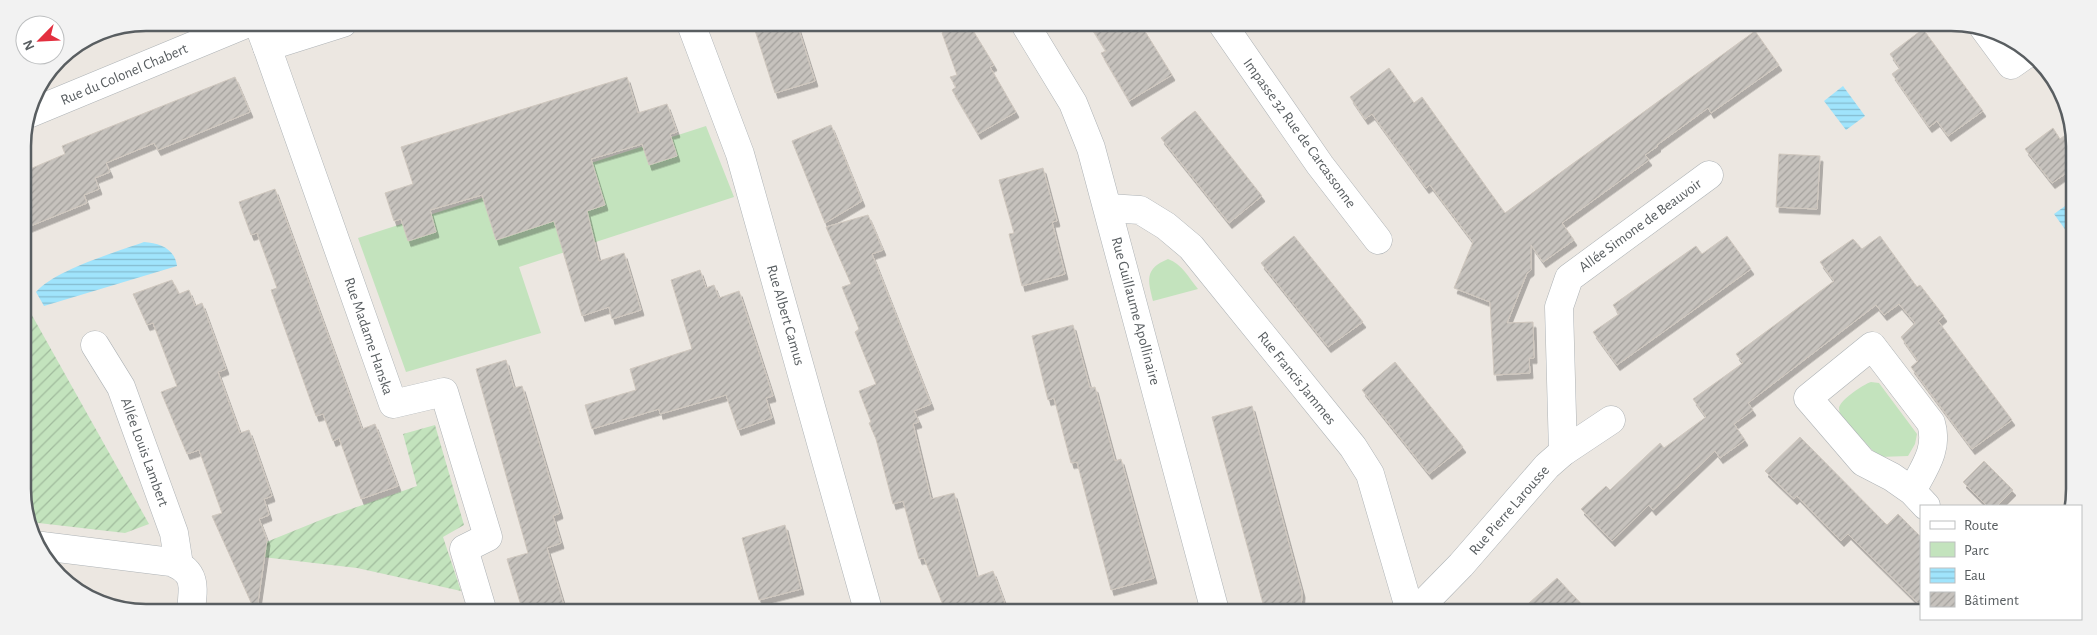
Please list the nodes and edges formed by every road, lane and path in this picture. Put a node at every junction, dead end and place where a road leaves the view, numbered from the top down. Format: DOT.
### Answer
graph roads {
  1 [pos="229,31"];
  2 [pos="290,31"];
  3 [pos="694,31"];
  4 [pos="1030,31"];
  5 [pos="1227,31"];
  6 [pos="263,35"];
  7 [pos="1992,39"];
  8 [pos="2023,57"];
  9 [pos="37,110"];
  10 [pos="1709,175"];
  11 [pos="1108,208"];
  12 [pos="1378,240"];
  13 [pos="95,345"];
  14 [pos="1611,420"];
  15 [pos="1563,452"];
  16 [pos="1919,499"];
  17 [pos="47,547"];
  18 [pos="179,565"];
  19 [pos="191,604"];
  20 [pos="480,604"];
  21 [pos="866,604"];
  22 [pos="1213,604"];
  23 [pos="1408,604"];
  24 [pos="1423,604"];
  1 -- 9 [label="street, Rue du Colonel Chabert"];
  2 -- 6 [label="street"];
  3 -- 21 [label="street, Rue Albert Camus"];
  4 -- 11 [label="street, Rue Guillaume Apollinaire"];
  5 -- 12 [label="street, Impasse 32 Rue de Carcassonne"];
  6 -- 20 [label="street, Rue Madame Hanska"];
  7 -- 8 [label="street"];
  10 -- 15 [label="street, Allée Simone de Beauvoir"];
  11 -- 22 [label="street, Rue Guillaume Apollinaire"];
  11 -- 23 [label="street, Rue Francis Jammes"];
  13 -- 18 [label="street, Allée Louis Lambert"];
  14 -- 15 [label="street, Rue Pierre Larousse"];
  15 -- 24 [label="street, Rue Pierre Larousse"];
  16 -- 16 [label="street"];
  17 -- 18 [label="street"];
  18 -- 19 [label="street"];
}
